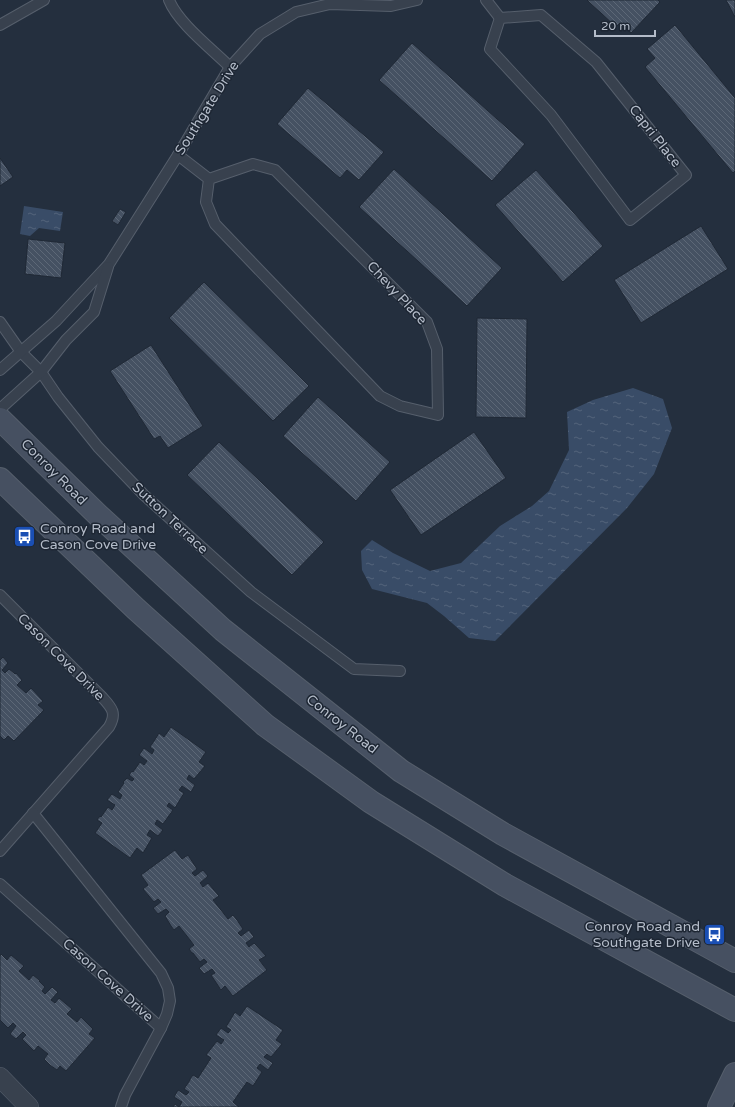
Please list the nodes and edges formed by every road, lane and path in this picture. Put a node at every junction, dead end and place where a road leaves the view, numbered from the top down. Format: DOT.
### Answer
graph roads {
  1 [pos="44,0"];
  2 [pos="169,0"];
  3 [pos="417,0"];
  4 [pos="486,0"];
  5 [pos="500,18"];
  6 [pos="0,25"];
  7 [pos="230,67"];
  8 [pos="178,156"];
  9 [pos="209,179"];
  10 [pos="109,264"];
  11 [pos="0,322"];
  12 [pos="21,352"];
  13 [pos="0,370"];
  14 [pos="42,372"];
  15 [pos="0,409"];
  16 [pos="0,419"];
  17 [pos="0,479"];
  18 [pos="0,595"];
  19 [pos="400,671"];
  20 [pos="33,813"];
  21 [pos="0,851"];
  22 [pos="0,884"];
  23 [pos="735,961"];
  24 [pos="735,1010"];
  25 [pos="161,1028"];
  26 [pos="735,1074"];
  27 [pos="0,1077"];
  28 [pos="29,1107"];
  29 [pos="121,1107"];
  30 [pos="719,1107"];
  1 -- 6 [label="lane"];
  2 -- 7 [label="lane"];
  3 -- 7 [label="lane, Southgate Drive"];
  4 -- 5 [label="lane"];
  5 -- 5 [label="lane, Capri Place"];
  7 -- 8 [label="lane, Southgate Drive"];
  8 -- 9 [label="lane"];
  8 -- 10 [label="lane, Southgate Drive"];
  9 -- 9 [label="lane, Chevy Place"];
  10 -- 12 [label="lane, Southgate Drive"];
  10 -- 14 [label="lane, Southgate Drive"];
  11 -- 12 [label="lane, Sutton Terrace"];
  12 -- 13 [label="lane, Southgate Drive"];
  12 -- 14 [label="lane, Sutton Terrace"];
  14 -- 15 [label="lane, Southgate Drive"];
  14 -- 19 [label="lane, Sutton Terrace"];
  16 -- 23 [label="main road, Conroy Road"];
  17 -- 24 [label="main road"];
  18 -- 20 [label="lane, Cason Cove Drive"];
  20 -- 21 [label="lane, Cason Cove Drive"];
  20 -- 25 [label="lane, Cason Cove Drive"];
  22 -- 25 [label="lane, Cason Cove Drive"];
  25 -- 29 [label="lane, Cason Cove Drive"];
  26 -- 30 [label="main road"];
  27 -- 28 [label="street"];
}
